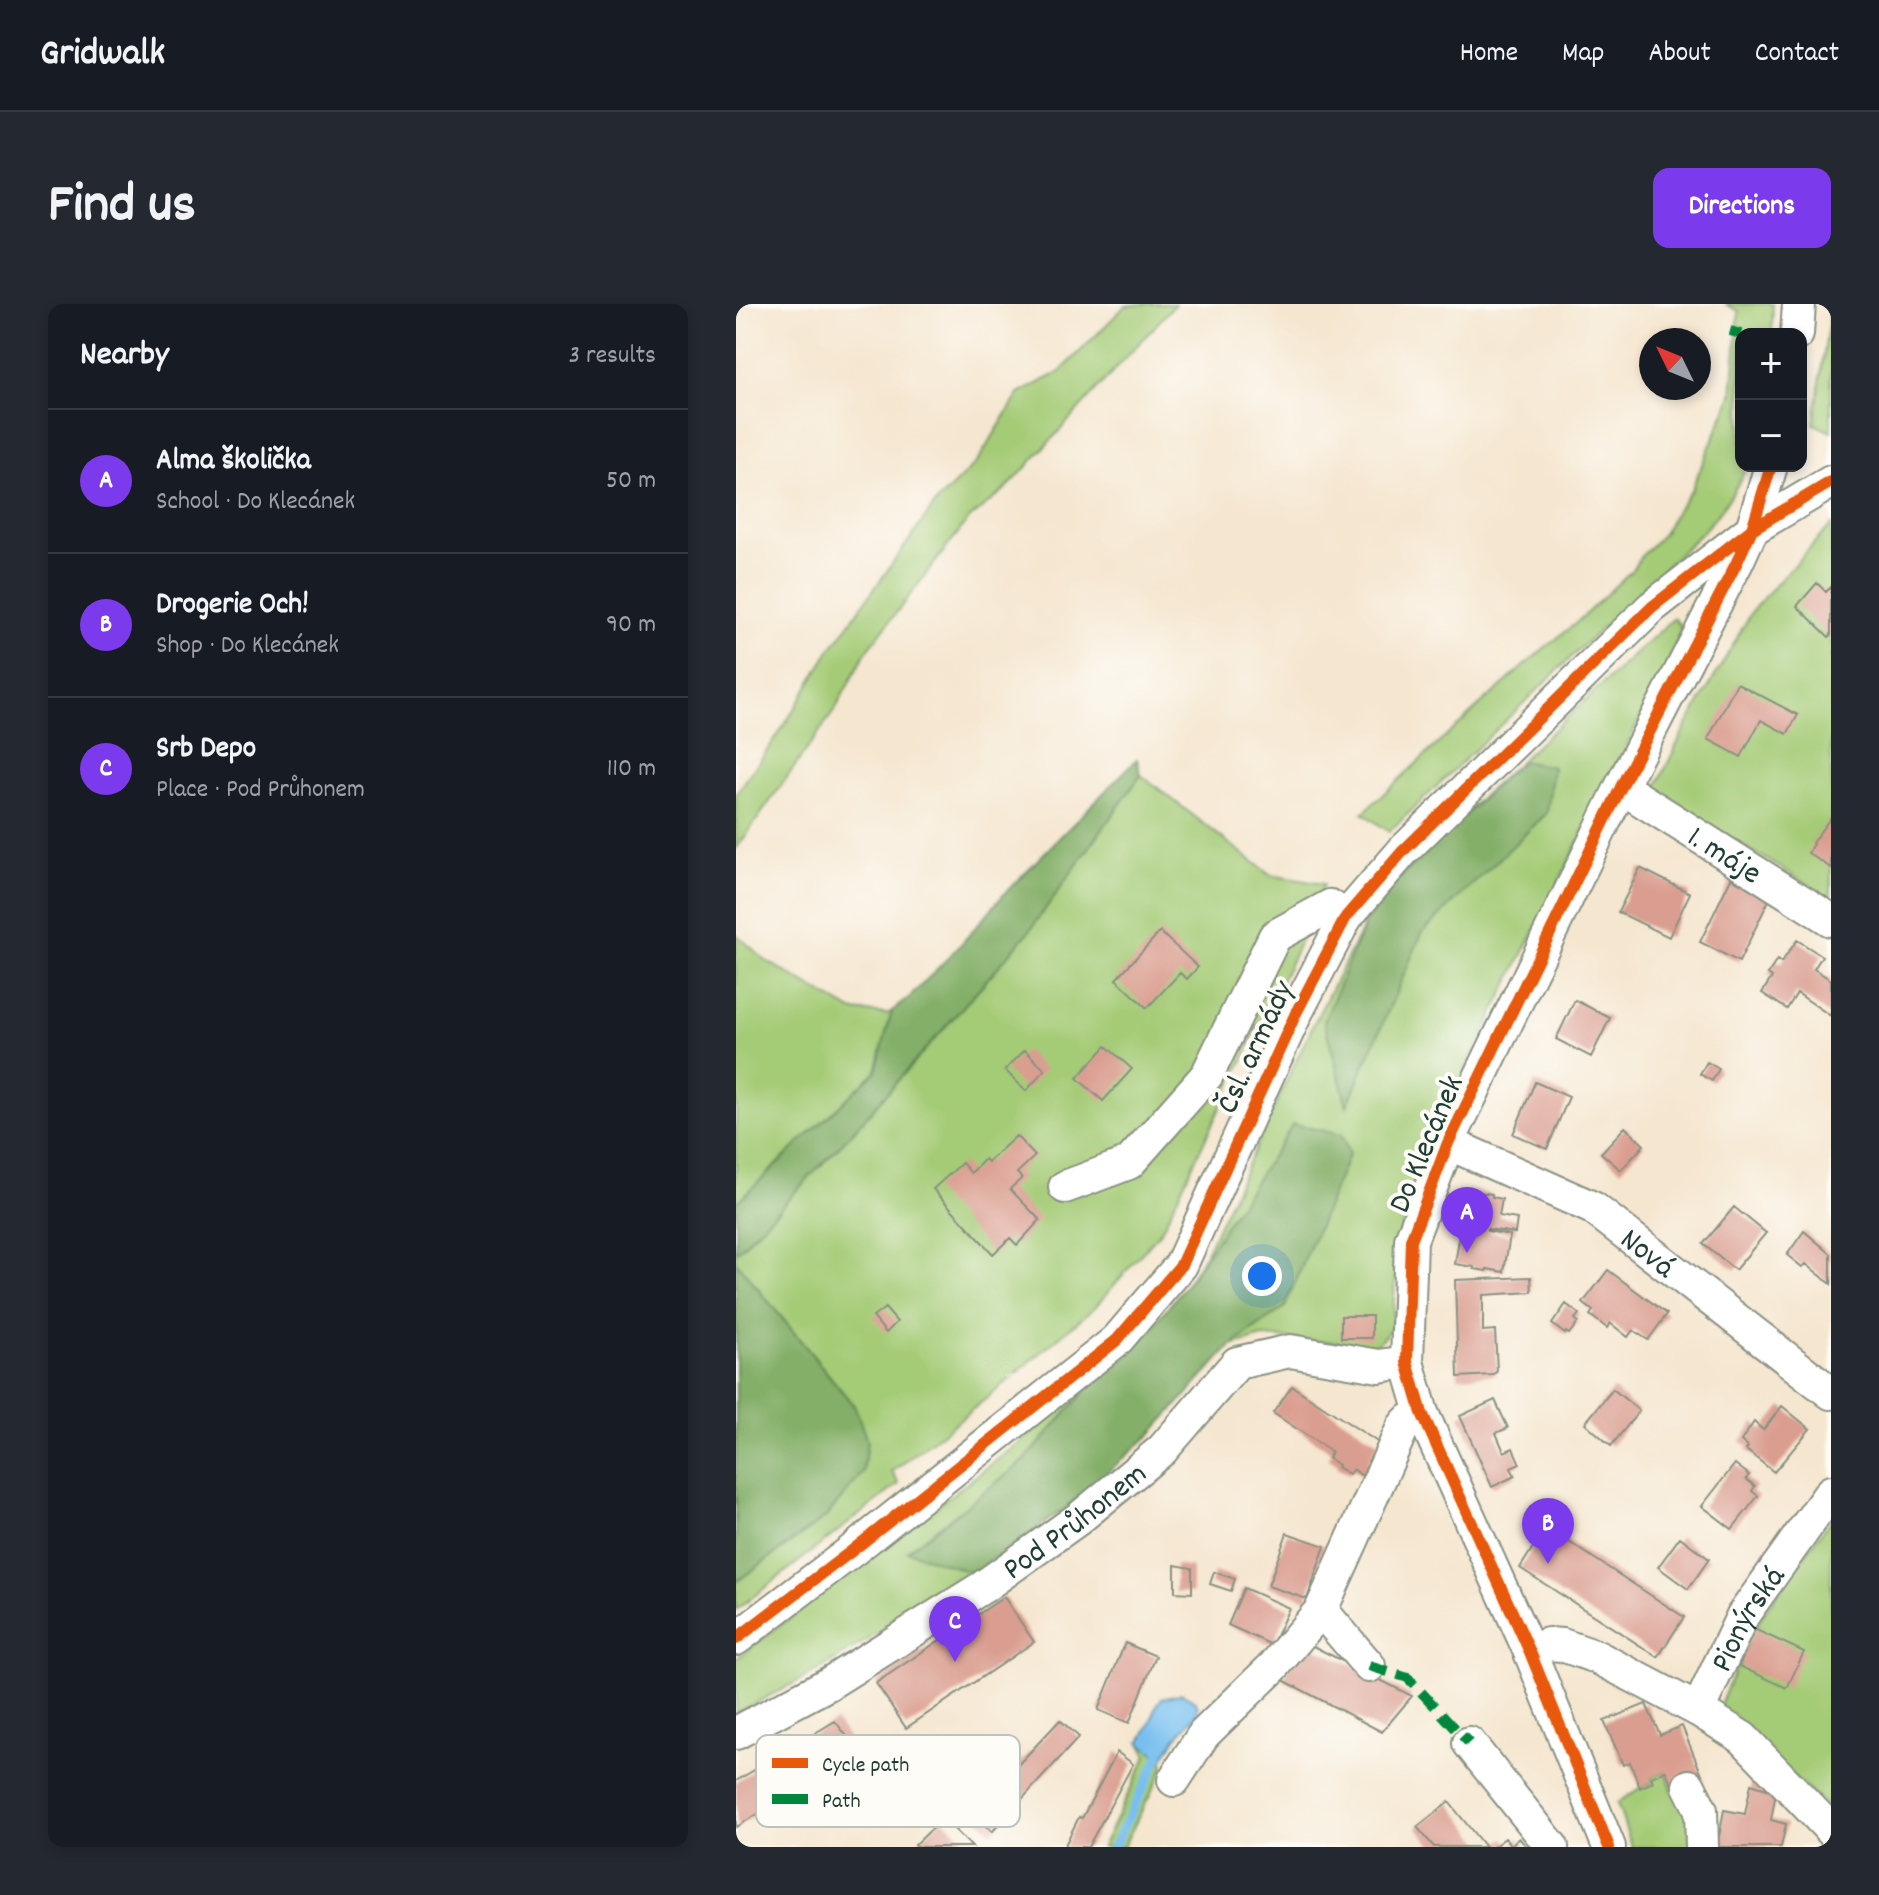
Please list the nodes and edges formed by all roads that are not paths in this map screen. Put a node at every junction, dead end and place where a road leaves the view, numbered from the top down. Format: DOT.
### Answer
graph roads {
  1 [pos="1799,304"];
  2 [pos="1797,328"];
  3 [pos="1769,472"];
  4 [pos="1831,482"];
  5 [pos="1752,529"];
  6 [pos="1621,787"];
  7 [pos="1346,917"];
  8 [pos="1831,920"];
  9 [pos="1448,1143"];
  10 [pos="1065,1187"];
  11 [pos="1407,1362"];
  12 [pos="1831,1393"];
  13 [pos="1422,1413"];
  14 [pos="1831,1492"];
  15 [pos="1321,1610"];
  16 [pos="736,1639"];
  17 [pos="1530,1652"];
  18 [pos="1369,1666"];
  19 [pos="1698,1710"];
  20 [pos="736,1733"];
  21 [pos="1469,1743"];
  22 [pos="1174,1780"];
  23 [pos="1689,1786"];
  24 [pos="1831,1830"];
  25 [pos="1552,1847"];
  26 [pos="1609,1847"];
  27 [pos="1702,1847"];
  1 -- 2 [label="street"];
  3 -- 5 [label="street, Do Klecánek"];
  4 -- 5 [label="street, Čsl. armády"];
  5 -- 6 [label="street, Do Klecánek"];
  5 -- 7 [label="street, Čsl. armády"];
  6 -- 8 [label="street, 1. máje"];
  6 -- 9 [label="street, Do Klecánek"];
  7 -- 10 [label="street"];
  7 -- 16 [label="street, Čsl. armády"];
  9 -- 11 [label="street, Do Klecánek"];
  9 -- 12 [label="street, Nová"];
  11 -- 13 [label="street, Do Klecánek"];
  11 -- 20 [label="street, Pod Průhonem"];
  13 -- 15 [label="street"];
  13 -- 17 [label="street, Do Klecánek"];
  14 -- 19 [label="street, Pionýrská"];
  15 -- 18 [label="street"];
  15 -- 22 [label="street"];
  17 -- 19 [label="street, Pionýrská"];
  17 -- 26 [label="street, Do Klecánek"];
  19 -- 24 [label="street, Pionýrská"];
  21 -- 25 [label="street"];
  23 -- 27 [label="street"];
}
